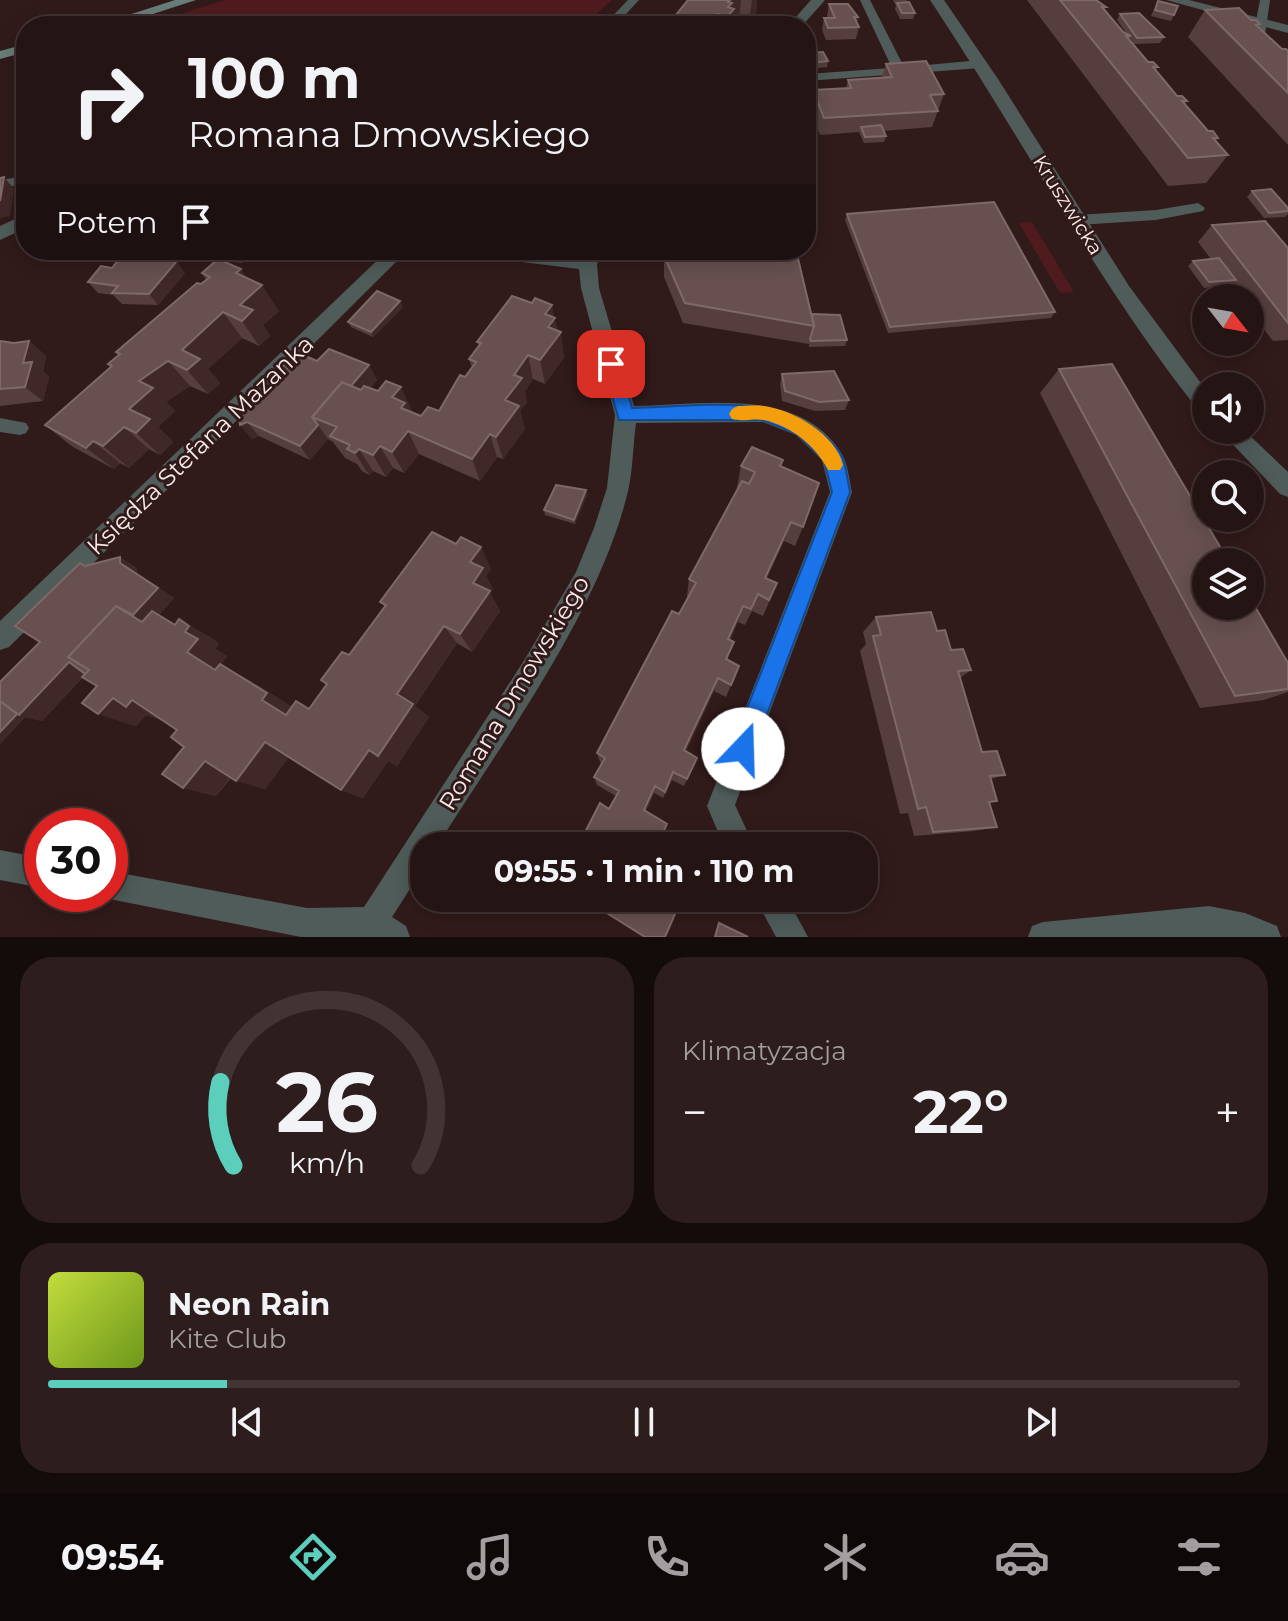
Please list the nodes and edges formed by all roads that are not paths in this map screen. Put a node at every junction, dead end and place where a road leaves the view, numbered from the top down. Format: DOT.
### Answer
graph roads {
  1 [pos="189,0"];
  2 [pos="634,0"];
  3 [pos="818,0"];
  4 [pos="865,0"];
  5 [pos="937,0"];
  6 [pos="1173,0"];
  7 [pos="1265,0"];
  8 [pos="135,16"];
  9 [pos="619,16"];
  10 [pos="804,16"];
  11 [pos="1261,22"];
  12 [pos="1288,29"];
  13 [pos="981,64"];
  14 [pos="1288,65"];
  15 [pos="900,71"];
  16 [pos="816,77"];
  17 [pos="1198,208"];
  18 [pos="1077,220"];
  19 [pos="389,260"];
  20 [pos="592,260"];
  21 [pos="1192,389"];
  22 [pos="626,415"];
  23 [pos="0,425"];
  24 [pos="20,428"];
  25 [pos="1244,444"];
  26 [pos="1288,487"];
  27 [pos="0,638"];
  28 [pos="733,832"];
  29 [pos="0,865"];
  30 [pos="24,870"];
  31 [pos="128,890"];
  32 [pos="778,912"];
  33 [pos="302,930"];
  34 [pos="384,930"];
  35 [pos="793,937"];
  36 [pos="1043,937"];
  37 [pos="1266,937"];
  1 -- 8 [label="main road"];
  2 -- 9 [label="lane"];
  3 -- 10 [label="street"];
  4 -- 15 [label="lane"];
  5 -- 13 [label="street, Kruszwicka"];
  6 -- 11 [label="street"];
  7 -- 11 [label="lane"];
  11 -- 12 [label="street"];
  11 -- 14 [label="lane"];
  13 -- 15 [label="lane"];
  13 -- 18 [label="street, Kruszwicka"];
  15 -- 16 [label="lane"];
  17 -- 18 [label="lane"];
  18 -- 21 [label="street, Kruszwicka"];
  19 -- 27 [label="street, Księdza Stefana Mazanka"];
  20 -- 22 [label="street, Romana Dmowskiego"];
  22 -- 28 [label="street"];
  22 -- 34 [label="street, Romana Dmowskiego"];
  23 -- 24 [label="lane"];
  25 -- 26 [label="street"];
  29 -- 30 [label="street"];
  31 -- 33 [label="street"];
  32 -- 35 [label="street"];
  33 -- 34 [label="street"];
  36 -- 37 [label="street"];
}
